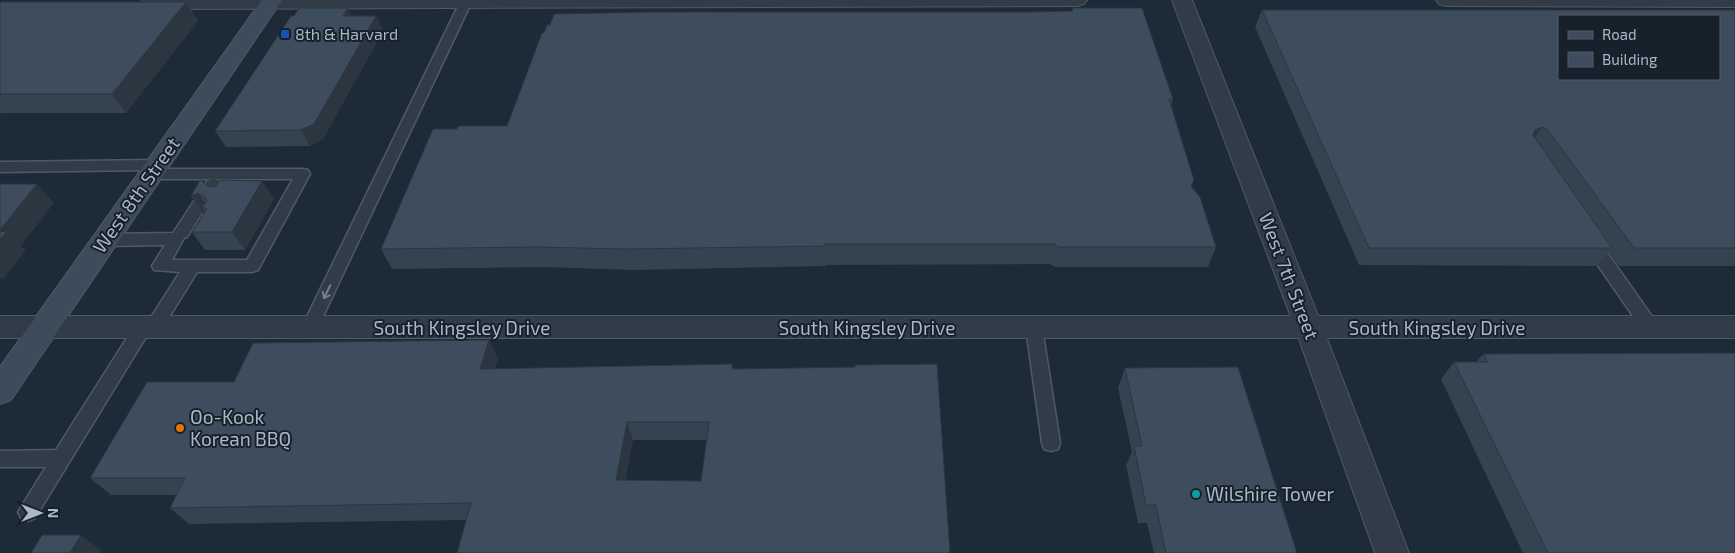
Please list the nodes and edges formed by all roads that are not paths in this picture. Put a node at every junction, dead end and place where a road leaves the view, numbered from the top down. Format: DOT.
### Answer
graph roads {
  1 [pos="1077,0"];
  2 [pos="1182,0"];
  3 [pos="1446,0"];
  4 [pos="1735,0"];
  5 [pos="135,2"];
  6 [pos="271,2"];
  7 [pos="460,2"];
  8 [pos="0,167"];
  9 [pos="154,170"];
  10 [pos="216,179"];
  11 [pos="223,198"];
  12 [pos="210,219"];
  13 [pos="1579,225"];
  14 [pos="179,236"];
  15 [pos="105,240"];
  16 [pos="192,266"];
  17 [pos="0,327"];
  18 [pos="44,327"];
  19 [pos="149,327"];
  20 [pos="310,327"];
  21 [pos="1650,327"];
  22 [pos="1735,327"];
  23 [pos="1034,328"];
  24 [pos="1309,328"];
  25 [pos="0,391"];
  26 [pos="1051,443"];
  27 [pos="62,458"];
  28 [pos="0,459"];
  29 [pos="28,512"];
  30 [pos="1392,553"];
  1 -- 7 [label="street"];
  2 -- 24 [label="street, West 7th Street"];
  3 -- 4 [label="street"];
  5 -- 6 [label="street"];
  6 -- 7 [label="street"];
  6 -- 9 [label="main road, West 8th Street"];
  7 -- 20 [label="lane, one-way"];
  8 -- 9 [label="lane"];
  9 -- 10 [label="lane"];
  9 -- 15 [label="main road, West 8th Street"];
  10 -- 11 [label="lane"];
  10 -- 14 [label="lane"];
  10 -- 16 [label="lane"];
  12 -- 14 [label="lane"];
  13 -- 21 [label="lane"];
  14 -- 15 [label="lane"];
  14 -- 16 [label="lane"];
  15 -- 18 [label="main road, West 8th Street"];
  16 -- 19 [label="lane"];
  17 -- 18 [label="street, South Kingsley Drive"];
  18 -- 19 [label="street, South Kingsley Drive"];
  18 -- 25 [label="main road, West 8th Street"];
  19 -- 20 [label="street, South Kingsley Drive"];
  19 -- 27 [label="lane"];
  20 -- 23 [label="street, South Kingsley Drive"];
  21 -- 22 [label="street, South Kingsley Drive"];
  21 -- 24 [label="street, South Kingsley Drive"];
  23 -- 24 [label="street, South Kingsley Drive"];
  23 -- 26 [label="lane"];
  24 -- 30 [label="street, West 7th Street"];
  27 -- 28 [label="lane"];
  27 -- 29 [label="lane"];
}
